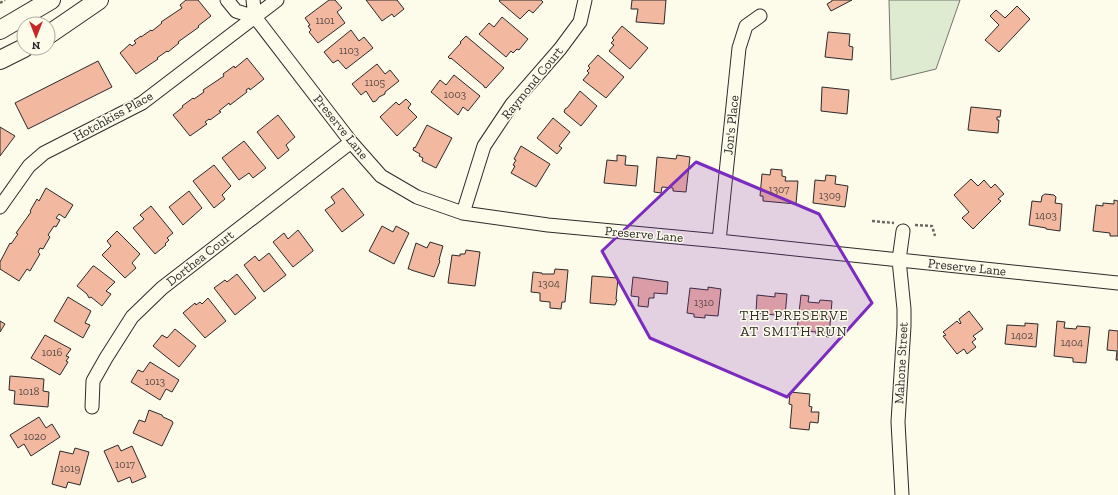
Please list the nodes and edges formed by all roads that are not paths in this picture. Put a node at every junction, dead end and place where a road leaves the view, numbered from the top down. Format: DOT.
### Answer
graph roads {
  1 [pos="52,0"];
  2 [pos="99,0"];
  3 [pos="228,0"];
  4 [pos="254,0"];
  5 [pos="277,0"];
  6 [pos="585,0"];
  7 [pos="760,16"];
  8 [pos="255,17"];
  9 [pos="0,30"];
  10 [pos="56,30"];
  11 [pos="16,52"];
  12 [pos="0,60"];
  13 [pos="352,142"];
  14 [pos="0,207"];
  15 [pos="463,213"];
  16 [pos="902,231"];
  17 [pos="719,241"];
  18 [pos="899,260"];
  19 [pos="1118,283"];
  20 [pos="92,407"];
  21 [pos="902,495"];
  1 -- 9 [label="main road"];
  2 -- 10 [label="main road"];
  3 -- 8 [label="street"];
  4 -- 8 [label="street"];
  5 -- 8 [label="street, Hotchkiss Place"];
  6 -- 15 [label="street, Raymond Court"];
  7 -- 17 [label="street, Jon's Place"];
  8 -- 13 [label="street, Preserve Lane"];
  8 -- 14 [label="street, Hotchkiss Place"];
  11 -- 12 [label="main road"];
  13 -- 15 [label="street, Preserve Lane"];
  13 -- 20 [label="street, Dorthea Court"];
  15 -- 17 [label="street, Preserve Lane"];
  16 -- 18 [label="street, Mahone Street"];
  17 -- 18 [label="street, Preserve Lane"];
  18 -- 19 [label="street, Preserve Lane"];
  18 -- 21 [label="street, Mahone Street"];
}
